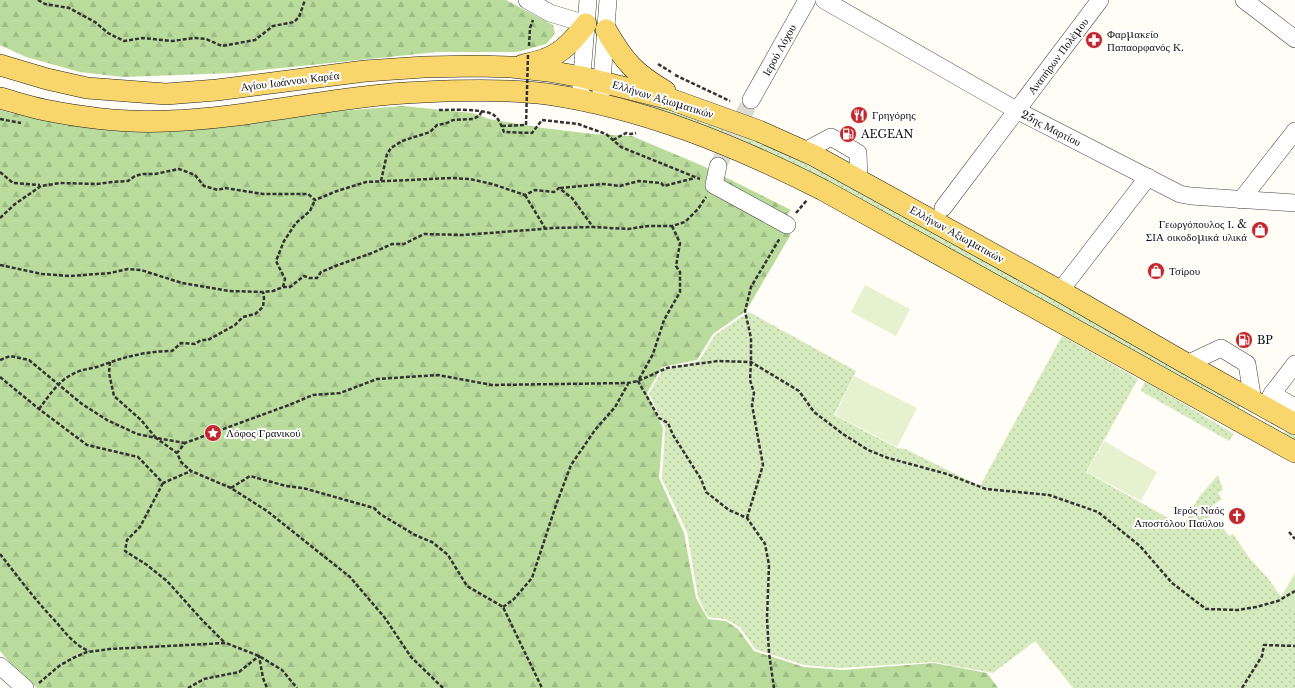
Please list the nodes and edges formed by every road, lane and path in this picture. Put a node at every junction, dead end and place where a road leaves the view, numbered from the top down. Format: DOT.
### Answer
graph roads {
  1 [pos="38,0"];
  2 [pos="305,0"];
  3 [pos="588,0"];
  4 [pos="608,0"];
  5 [pos="807,0"];
  6 [pos="824,0"];
  7 [pos="1100,0"];
  8 [pos="1244,0"];
  9 [pos="533,3"];
  10 [pos="586,24"];
  11 [pos="606,30"];
  12 [pos="1295,39"];
  13 [pos="657,63"];
  14 [pos="0,65"];
  15 [pos="511,67"];
  16 [pos="582,77"];
  17 [pos="602,82"];
  18 [pos="0,98"];
  19 [pos="728,100"];
  20 [pos="751,100"];
  21 [pos="590,102"];
  22 [pos="689,105"];
  23 [pos="482,111"];
  24 [pos="1018,111"];
  25 [pos="639,132"];
  26 [pos="1295,132"];
  27 [pos="612,140"];
  28 [pos="718,166"];
  29 [pos="0,172"];
  30 [pos="1148,177"];
  31 [pos="696,178"];
  32 [pos="381,181"];
  33 [pos="714,185"];
  34 [pos="41,186"];
  35 [pos="559,188"];
  36 [pos="823,190"];
  37 [pos="525,195"];
  38 [pos="315,200"];
  39 [pos="1241,200"];
  40 [pos="1295,203"];
  41 [pos="943,208"];
  42 [pos="0,218"];
  43 [pos="787,225"];
  44 [pos="672,226"];
  45 [pos="593,227"];
  46 [pos="545,228"];
  47 [pos="0,265"];
  48 [pos="283,287"];
  49 [pos="1060,291"];
  50 [pos="262,292"];
  51 [pos="0,360"];
  52 [pos="110,361"];
  53 [pos="751,362"];
  54 [pos="1187,364"];
  55 [pos="1295,364"];
  56 [pos="0,377"];
  57 [pos="638,381"];
  58 [pos="628,383"];
  59 [pos="58,384"];
  60 [pos="1263,401"];
  61 [pos="1295,407"];
  62 [pos="39,409"];
  63 [pos="1295,424"];
  64 [pos="156,438"];
  65 [pos="185,443"];
  66 [pos="1295,452"];
  67 [pos="177,453"];
  68 [pos="192,471"];
  69 [pos="163,483"];
  70 [pos="231,488"];
  71 [pos="747,518"];
  72 [pos="1289,532"];
  73 [pos="1295,539"];
  74 [pos="0,554"];
  75 [pos="1295,591"];
  76 [pos="503,607"];
  77 [pos="226,643"];
  78 [pos="1295,646"];
  79 [pos="91,652"];
  80 [pos="259,656"];
  81 [pos="0,666"];
  82 [pos="0,669"];
  83 [pos="31,686"];
  84 [pos="9,688"];
  85 [pos="188,688"];
  86 [pos="267,688"];
  87 [pos="297,688"];
  88 [pos="443,688"];
  89 [pos="542,688"];
  90 [pos="774,688"];
  91 [pos="1242,688"];
  1 -- 2 [label="path"];
  3 -- 10 [label="street"];
  4 -- 11 [label="street"];
  5 -- 20 [label="street, Ιερού Λόχου"];
  6 -- 24 [label="street, 25ης Μαρτίου"];
  7 -- 24 [label="street, Αναπήρων Πολέμου"];
  8 -- 12 [label="street"];
  9 -- 10 [label="street"];
  9 -- 27 [label="path, bridge"];
  10 -- 15 [label="main road"];
  10 -- 16 [label="street"];
  11 -- 17 [label="street"];
  11 -- 22 [label="main road"];
  13 -- 19 [label="path"];
  14 -- 15 [label="main road, Αγίου Ιωάννου Καρέα"];
  15 -- 16 [label="main road, Αγίου Ιωάννου Καρέα"];
  16 -- 17 [label="main road, Αγίου Ιωάννου Καρέα"];
  16 -- 21 [label="street"];
  17 -- 21 [label="street"];
  17 -- 22 [label="main road, Ελλήνων Αξιωματικών"];
  18 -- 21 [label="main road"];
  21 -- 36 [label="main road, Ελλήνων Αξιωματικών"];
  22 -- 49 [label="main road, Ελλήνων Αξιωματικών"];
  23 -- 32 [label="path"];
  24 -- 30 [label="street, 25ης Μαρτίου"];
  24 -- 41 [label="street, Αναπήρων Πολέμου"];
  25 -- 27 [label="path"];
  26 -- 39 [label="street"];
  27 -- 31 [label="path"];
  28 -- 33 [label="street"];
  29 -- 34 [label="path"];
  30 -- 39 [label="street, 25ης Μαρτίου"];
  30 -- 49 [label="street"];
  31 -- 33 [label="path"];
  31 -- 35 [label="path"];
  32 -- 37 [label="path"];
  32 -- 38 [label="path"];
  33 -- 43 [label="street"];
  33 -- 44 [label="path"];
  34 -- 38 [label="path"];
  34 -- 42 [label="path"];
  35 -- 37 [label="path"];
  35 -- 45 [label="path"];
  36 -- 43 [label="path"];
  36 -- 66 [label="main road, Ελλήνων Αξιωματικών"];
  37 -- 46 [label="path"];
  38 -- 48 [label="path"];
  39 -- 40 [label="street, 25ης Μαρτίου"];
  43 -- 53 [label="path"];
  44 -- 45 [label="path"];
  44 -- 57 [label="path"];
  45 -- 46 [label="path"];
  46 -- 48 [label="path"];
  47 -- 50 [label="path"];
  48 -- 50 [label="path"];
  49 -- 54 [label="main road, Ελλήνων Αξιωματικών"];
  50 -- 52 [label="path"];
  51 -- 59 [label="path"];
  52 -- 59 [label="path"];
  52 -- 64 [label="path"];
  53 -- 57 [label="path"];
  53 -- 71 [label="path"];
  53 -- 75 [label="path"];
  54 -- 60 [label="main road, Ελλήνων Αξιωματικών"];
  54 -- 60 [label="street"];
  55 -- 60 [label="street"];
  56 -- 62 [label="path"];
  57 -- 58 [label="path"];
  57 -- 71 [label="path"];
  58 -- 65 [label="path"];
  58 -- 76 [label="path"];
  59 -- 62 [label="path"];
  59 -- 64 [label="path"];
  60 -- 61 [label="street, Ελλήνων Αξιωματικών"];
  60 -- 63 [label="main road, Ελλήνων Αξιωματικών"];
  62 -- 69 [label="path"];
  64 -- 65 [label="path"];
  64 -- 67 [label="path"];
  65 -- 67 [label="path"];
  67 -- 68 [label="path"];
  68 -- 69 [label="path"];
  68 -- 70 [label="path"];
  69 -- 77 [label="path"];
  70 -- 76 [label="path"];
  70 -- 88 [label="path"];
  71 -- 90 [label="path"];
  72 -- 73 [label="path"];
  74 -- 79 [label="path"];
  76 -- 89 [label="path"];
  77 -- 79 [label="path"];
  77 -- 80 [label="path"];
  78 -- 91 [label="path"];
  79 -- 83 [label="path"];
  80 -- 85 [label="path"];
  80 -- 86 [label="path"];
  80 -- 87 [label="path"];
  81 -- 83 [label="street"];
  82 -- 84 [label="street"];
}
